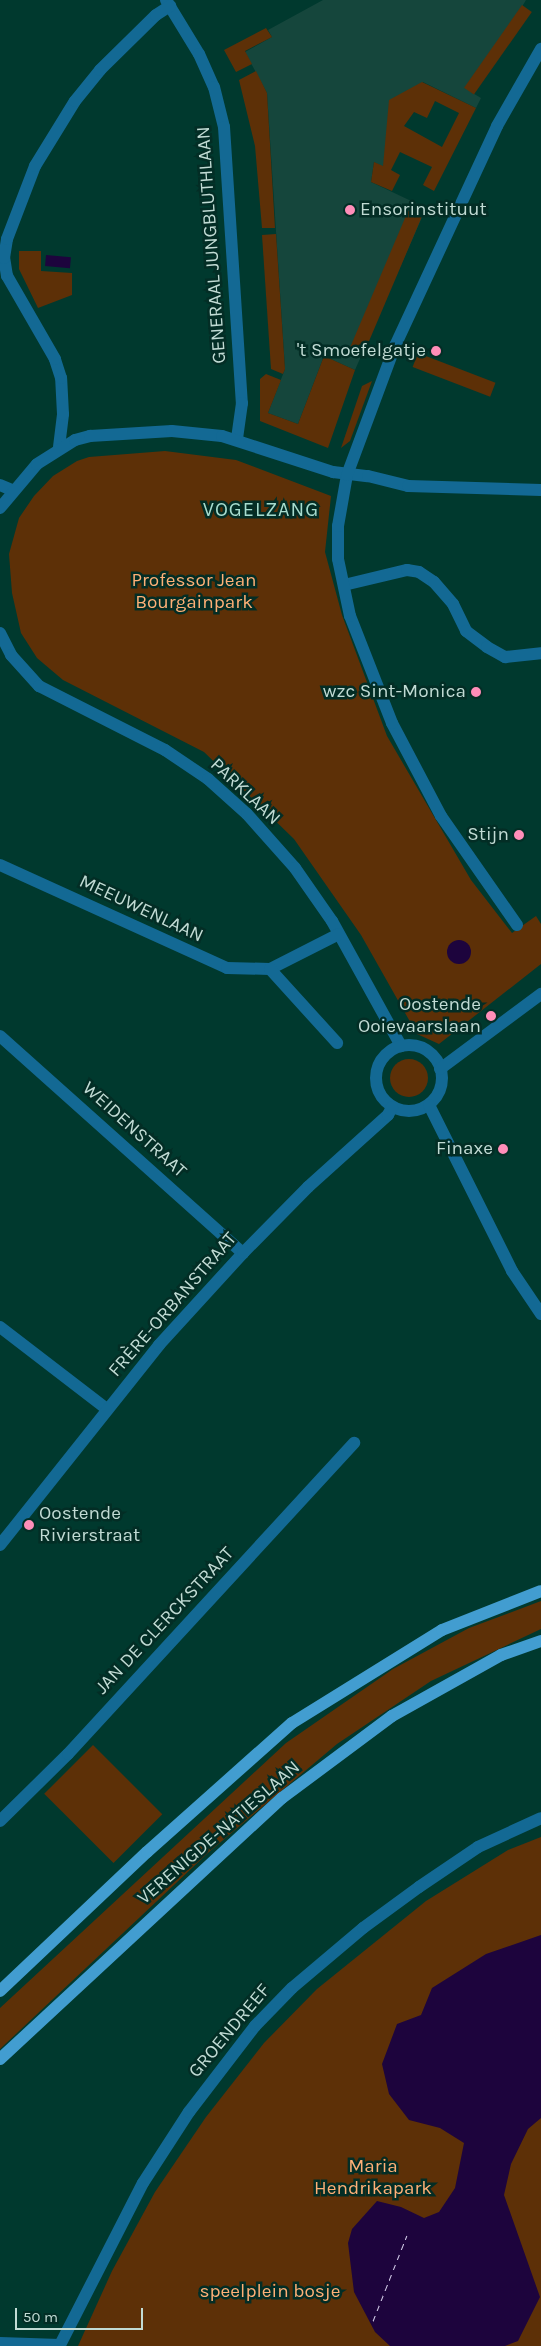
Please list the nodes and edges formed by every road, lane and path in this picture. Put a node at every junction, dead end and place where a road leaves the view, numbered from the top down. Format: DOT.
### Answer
graph roads {
  1 [pos="168,3"];
  2 [pos="541,49"];
  3 [pos="237,440"];
  4 [pos="59,447"];
  5 [pos="347,475"];
  6 [pos="0,485"];
  7 [pos="12,490"];
  8 [pos="541,490"];
  9 [pos="0,508"];
  10 [pos="344,585"];
  11 [pos="0,633"];
  12 [pos="541,653"];
  13 [pos="1,869"];
  14 [pos="517,925"];
  15 [pos="339,934"];
  16 [pos="270,969"];
  17 [pos="541,994"];
  18 [pos="0,1036"];
  19 [pos="337,1044"];
  20 [pos="401,1046"];
  21 [pos="440,1069"];
  22 [pos="429,1104"];
  23 [pos="392,1107"];
  24 [pos="243,1253"];
  25 [pos="541,1314"];
  26 [pos="0,1327"];
  27 [pos="107,1409"];
  28 [pos="354,1443"];
  29 [pos="0,1545"];
  30 [pos="541,1591"];
  31 [pos="541,1641"];
  32 [pos="541,1818"];
  33 [pos="0,1821"];
  34 [pos="0,1991"];
  35 [pos="0,2059"];
  36 [pos="0,2343"];
  37 [pos="40,2345"];
  1 -- 3 [label="street, GENERAAL JUNGBLUTHLAAN"];
  1 -- 4 [label="street"];
  2 -- 5 [label="street"];
  3 -- 4 [label="street"];
  3 -- 5 [label="street"];
  4 -- 7 [label="street"];
  5 -- 8 [label="street"];
  5 -- 10 [label="street"];
  6 -- 7 [label="street"];
  7 -- 9 [label="street"];
  10 -- 12 [label="street"];
  10 -- 14 [label="street"];
  11 -- 15 [label="street, PARKLAAN"];
  13 -- 16 [label="street, MEEUWENLAAN"];
  15 -- 16 [label="street, MEEUWENLAAN"];
  15 -- 20 [label="street, PARKLAAN"];
  16 -- 19 [label="street"];
  17 -- 21 [label="street"];
  18 -- 24 [label="street, WEIDENSTRAAT"];
  20 -- 21 [label="street"];
  20 -- 23 [label="street"];
  21 -- 22 [label="street"];
  22 -- 23 [label="street"];
  22 -- 25 [label="street"];
  23 -- 24 [label="street, FRÈRE-ORBANSTRAAT"];
  24 -- 27 [label="street, FRÈRE-ORBANSTRAAT"];
  26 -- 27 [label="street"];
  27 -- 29 [label="street, FRÈRE-ORBANSTRAAT"];
  28 -- 33 [label="street, JAN DE CLERCKSTRAAT"];
  30 -- 34 [label="main road, VERENIGDE-NATIESLAAN"];
  31 -- 35 [label="main road, VERENIGDE-NATIESLAAN"];
  32 -- 37 [label="street, GROENDREEF"];
  36 -- 37 [label="street"];
}
